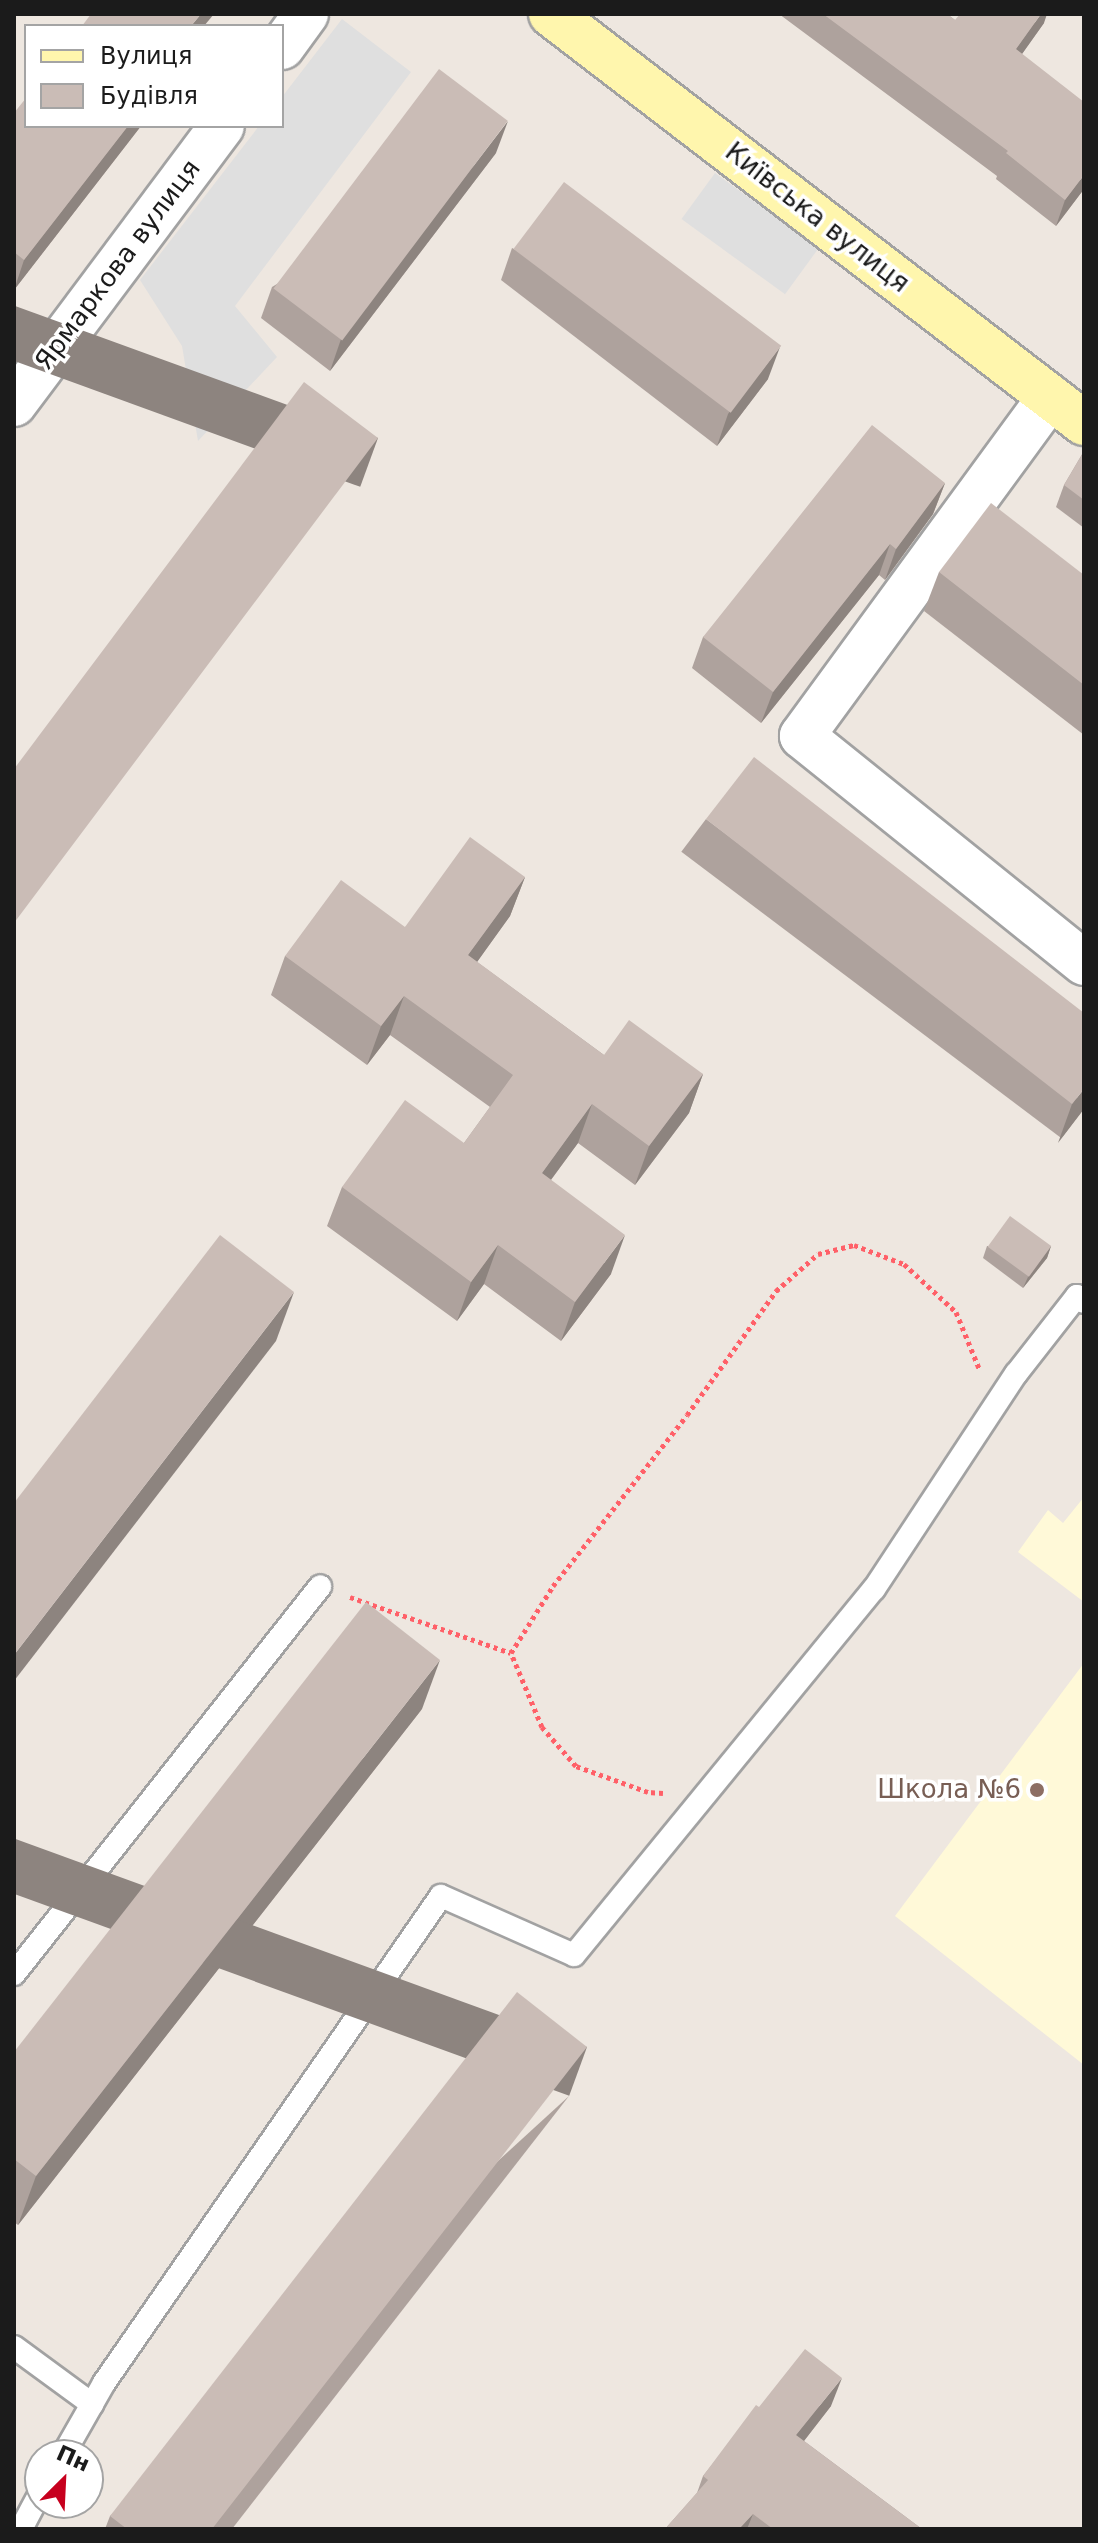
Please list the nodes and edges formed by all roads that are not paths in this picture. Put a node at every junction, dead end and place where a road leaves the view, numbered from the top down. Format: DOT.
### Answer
graph roads {
  1 [pos="306,14"];
  2 [pos="551,14"];
  3 [pos="284,44"];
  4 [pos="221,128"];
  5 [pos="14,404"];
  6 [pos="1067,410"];
  7 [pos="1084,963"];
  8 [pos="1084,1302"];
  9 [pos="320,1586"];
  10 [pos="14,1974"];
  11 [pos="14,2347"];
  12 [pos="92,2404"];
  13 [pos="72,2439"];
  1 -- 3 [label="street"];
  2 -- 6 [label="street, Київська вулиця"];
  4 -- 5 [label="street, Ярмаркова вулиця"];
  6 -- 7 [label="street"];
  8 -- 12 [label="lane"];
  9 -- 10 [label="lane"];
  11 -- 12 [label="lane"];
  12 -- 13 [label="lane"];
}
